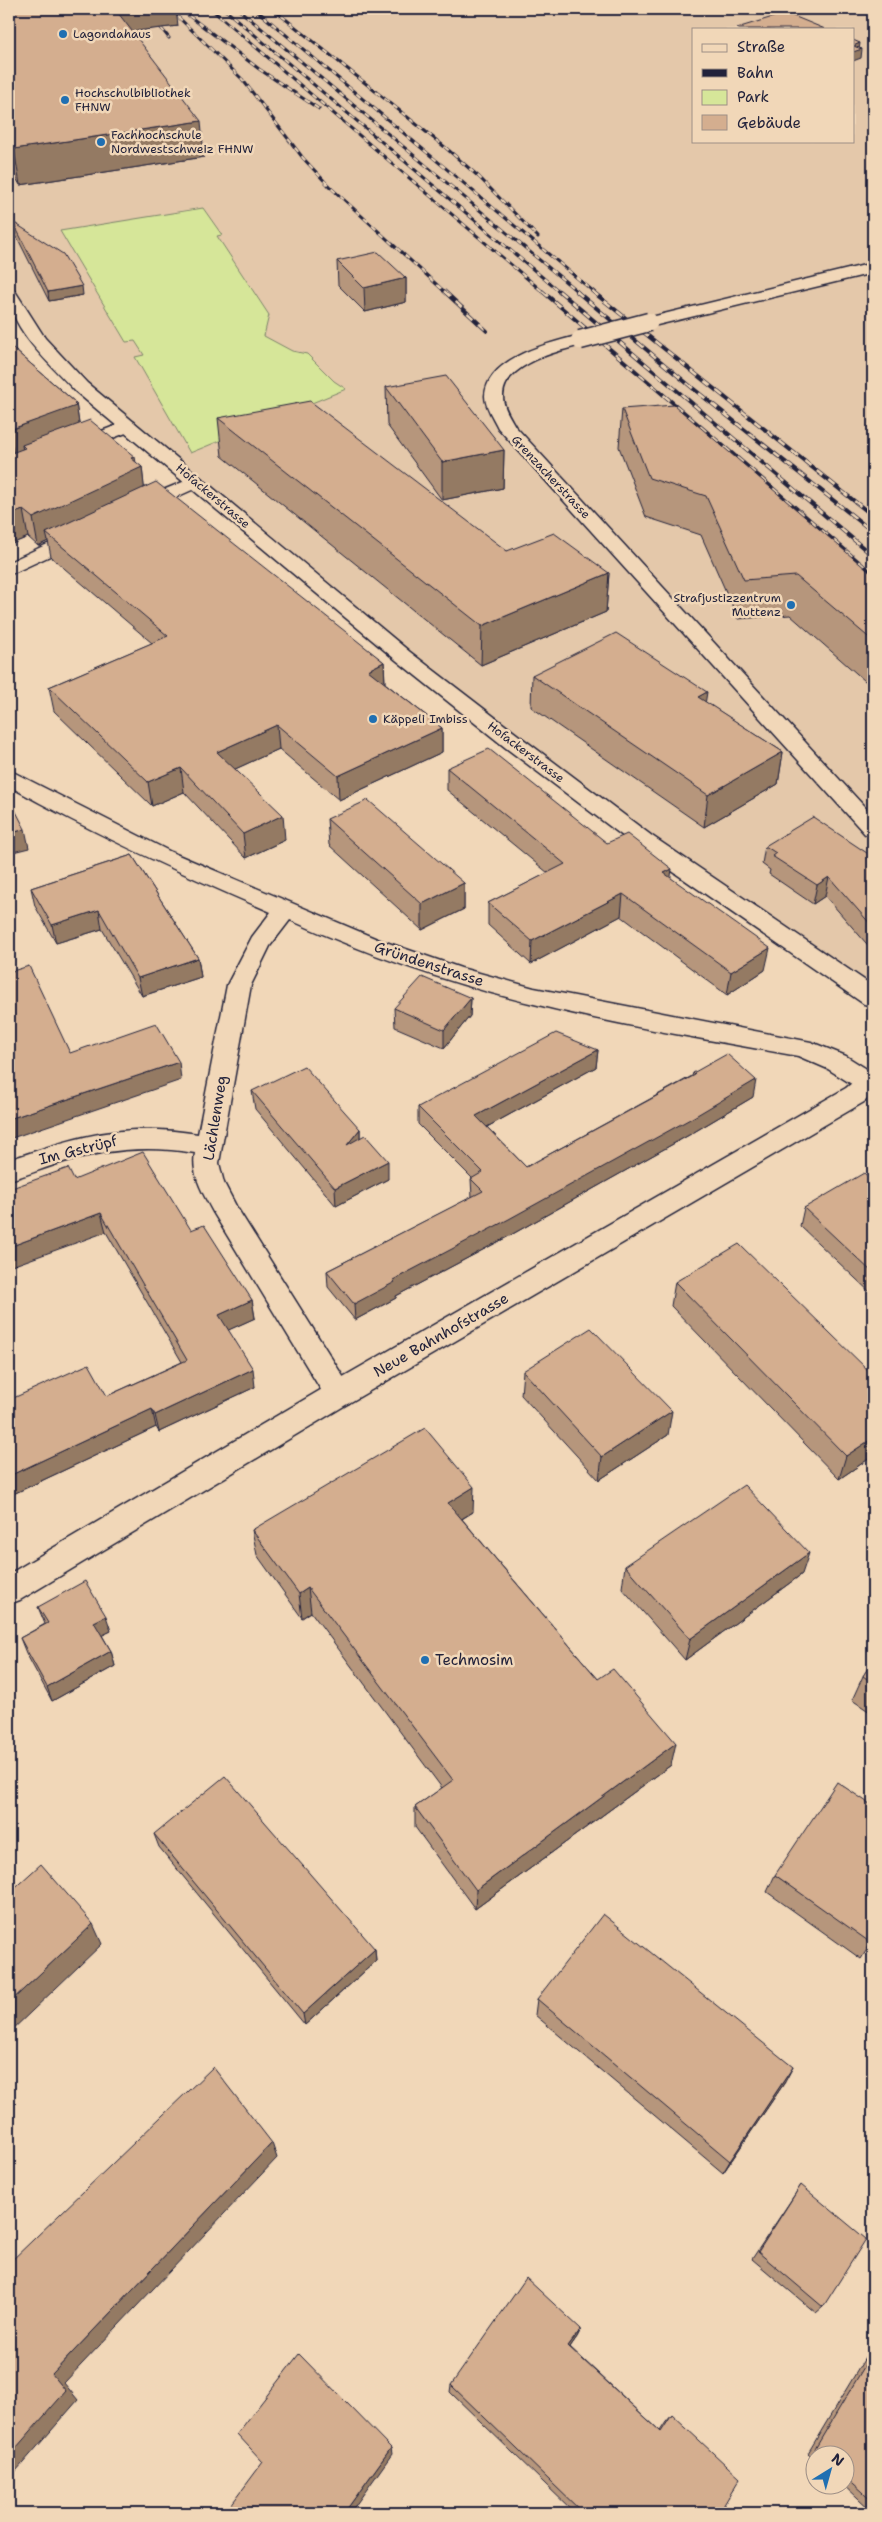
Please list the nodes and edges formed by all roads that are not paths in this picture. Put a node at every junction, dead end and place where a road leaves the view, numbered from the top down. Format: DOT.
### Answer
graph roads {
  1 [pos="873,268"];
  2 [pos="9,294"];
  3 [pos="128,426"];
  4 [pos="9,472"];
  5 [pos="195,482"];
  6 [pos="124,514"];
  7 [pos="98,526"];
  8 [pos="9,569"];
  9 [pos="9,777"];
  10 [pos="873,829"];
  11 [pos="285,911"];
  12 [pos="873,998"];
  13 [pos="872,1082"];
  14 [pos="209,1145"];
  15 [pos="9,1170"];
  16 [pos="339,1394"];
  17 [pos="9,1590"];
  1 -- 10 [label="street, Grenzacherstrasse, bridge"];
  2 -- 3 [label="street, Hofackerstrasse"];
  3 -- 4 [label="street"];
  3 -- 5 [label="street, Hofackerstrasse"];
  5 -- 6 [label="street"];
  5 -- 12 [label="street, Hofackerstrasse"];
  7 -- 8 [label="street"];
  9 -- 11 [label="street, Gründenstrasse"];
  11 -- 13 [label="street, Gründenstrasse"];
  11 -- 14 [label="street, Lächlenweg"];
  13 -- 16 [label="street, Neue Bahnhofstrasse"];
  14 -- 15 [label="street, Im Gstrüpf"];
  14 -- 16 [label="street, Lächlenweg"];
  16 -- 17 [label="street, Neue Bahnhofstrasse"];
}
